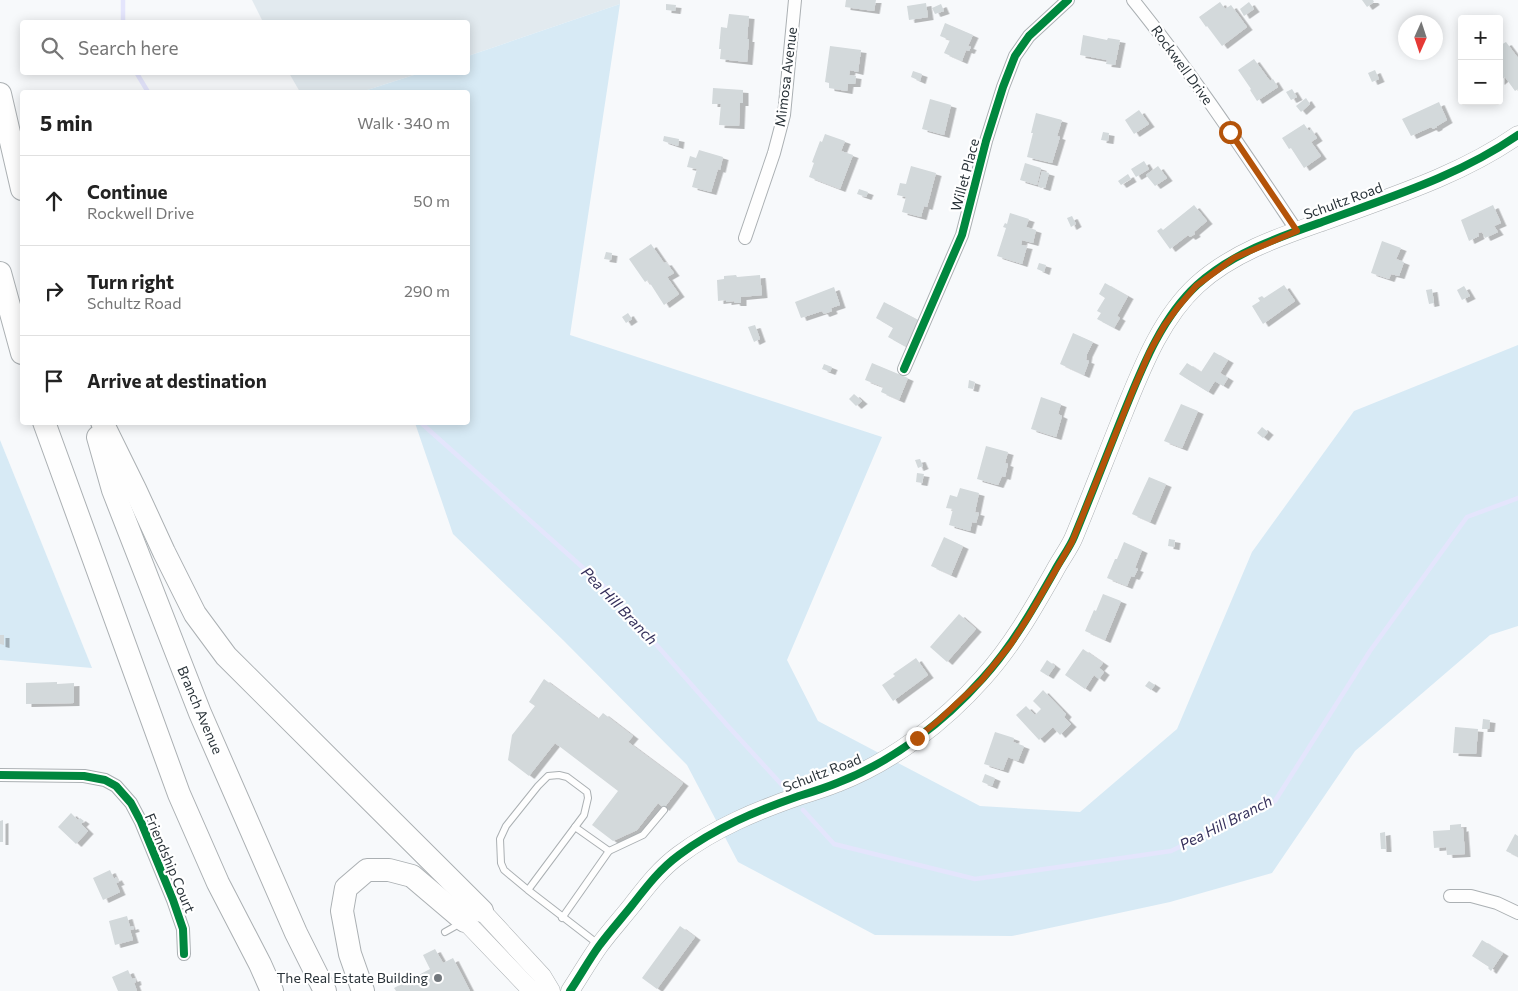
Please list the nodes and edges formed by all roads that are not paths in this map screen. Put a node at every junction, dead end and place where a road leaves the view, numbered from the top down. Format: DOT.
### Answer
graph roads {
  1 [pos="795,0"];
  2 [pos="1068,0"];
  3 [pos="1133,0"];
  4 [pos="0,94"];
  5 [pos="1518,134"];
  6 [pos="20,180"];
  7 [pos="1297,231"];
  8 [pos="745,238"];
  9 [pos="0,273"];
  10 [pos="20,346"];
  11 [pos="904,369"];
  12 [pos="45,425"];
  13 [pos="94,425"];
  14 [pos="103,425"];
  15 [pos="0,775"];
  16 [pos="664,810"];
  17 [pos="575,827"];
  18 [pos="609,851"];
  19 [pos="528,890"];
  20 [pos="1450,896"];
  21 [pos="1518,913"];
  22 [pos="474,916"];
  23 [pos="562,918"];
  24 [pos="444,932"];
  25 [pos="599,945"];
  26 [pos="184,954"];
  27 [pos="271,991"];
  28 [pos="325,991"];
  29 [pos="363,991"];
  30 [pos="533,991"];
  31 [pos="551,991"];
  32 [pos="570,991"];
  1 -- 8 [label="street, Mimosa Avenue"];
  2 -- 11 [label="street, Willet Place"];
  3 -- 7 [label="street, Rockwell Drive"];
  4 -- 6 [label="highway"];
  5 -- 7 [label="street, Schultz Road"];
  7 -- 25 [label="street, Schultz Road"];
  9 -- 10 [label="highway"];
  12 -- 27 [label="highway"];
  13 -- 28 [label="highway, Branch Avenue"];
  14 -- 22 [label="highway"];
  15 -- 26 [label="street, Friendship Court"];
  16 -- 18 [label="lane"];
  17 -- 18 [label="lane"];
  17 -- 19 [label="lane"];
  17 -- 19 [label="lane"];
  18 -- 23 [label="lane"];
  19 -- 23 [label="lane"];
  20 -- 21 [label="street"];
  22 -- 24 [label="lane"];
  22 -- 29 [label="highway"];
  22 -- 30 [label="street"];
  22 -- 31 [label="street"];
  23 -- 25 [label="lane"];
  25 -- 32 [label="street, Schultz Road"];
}
